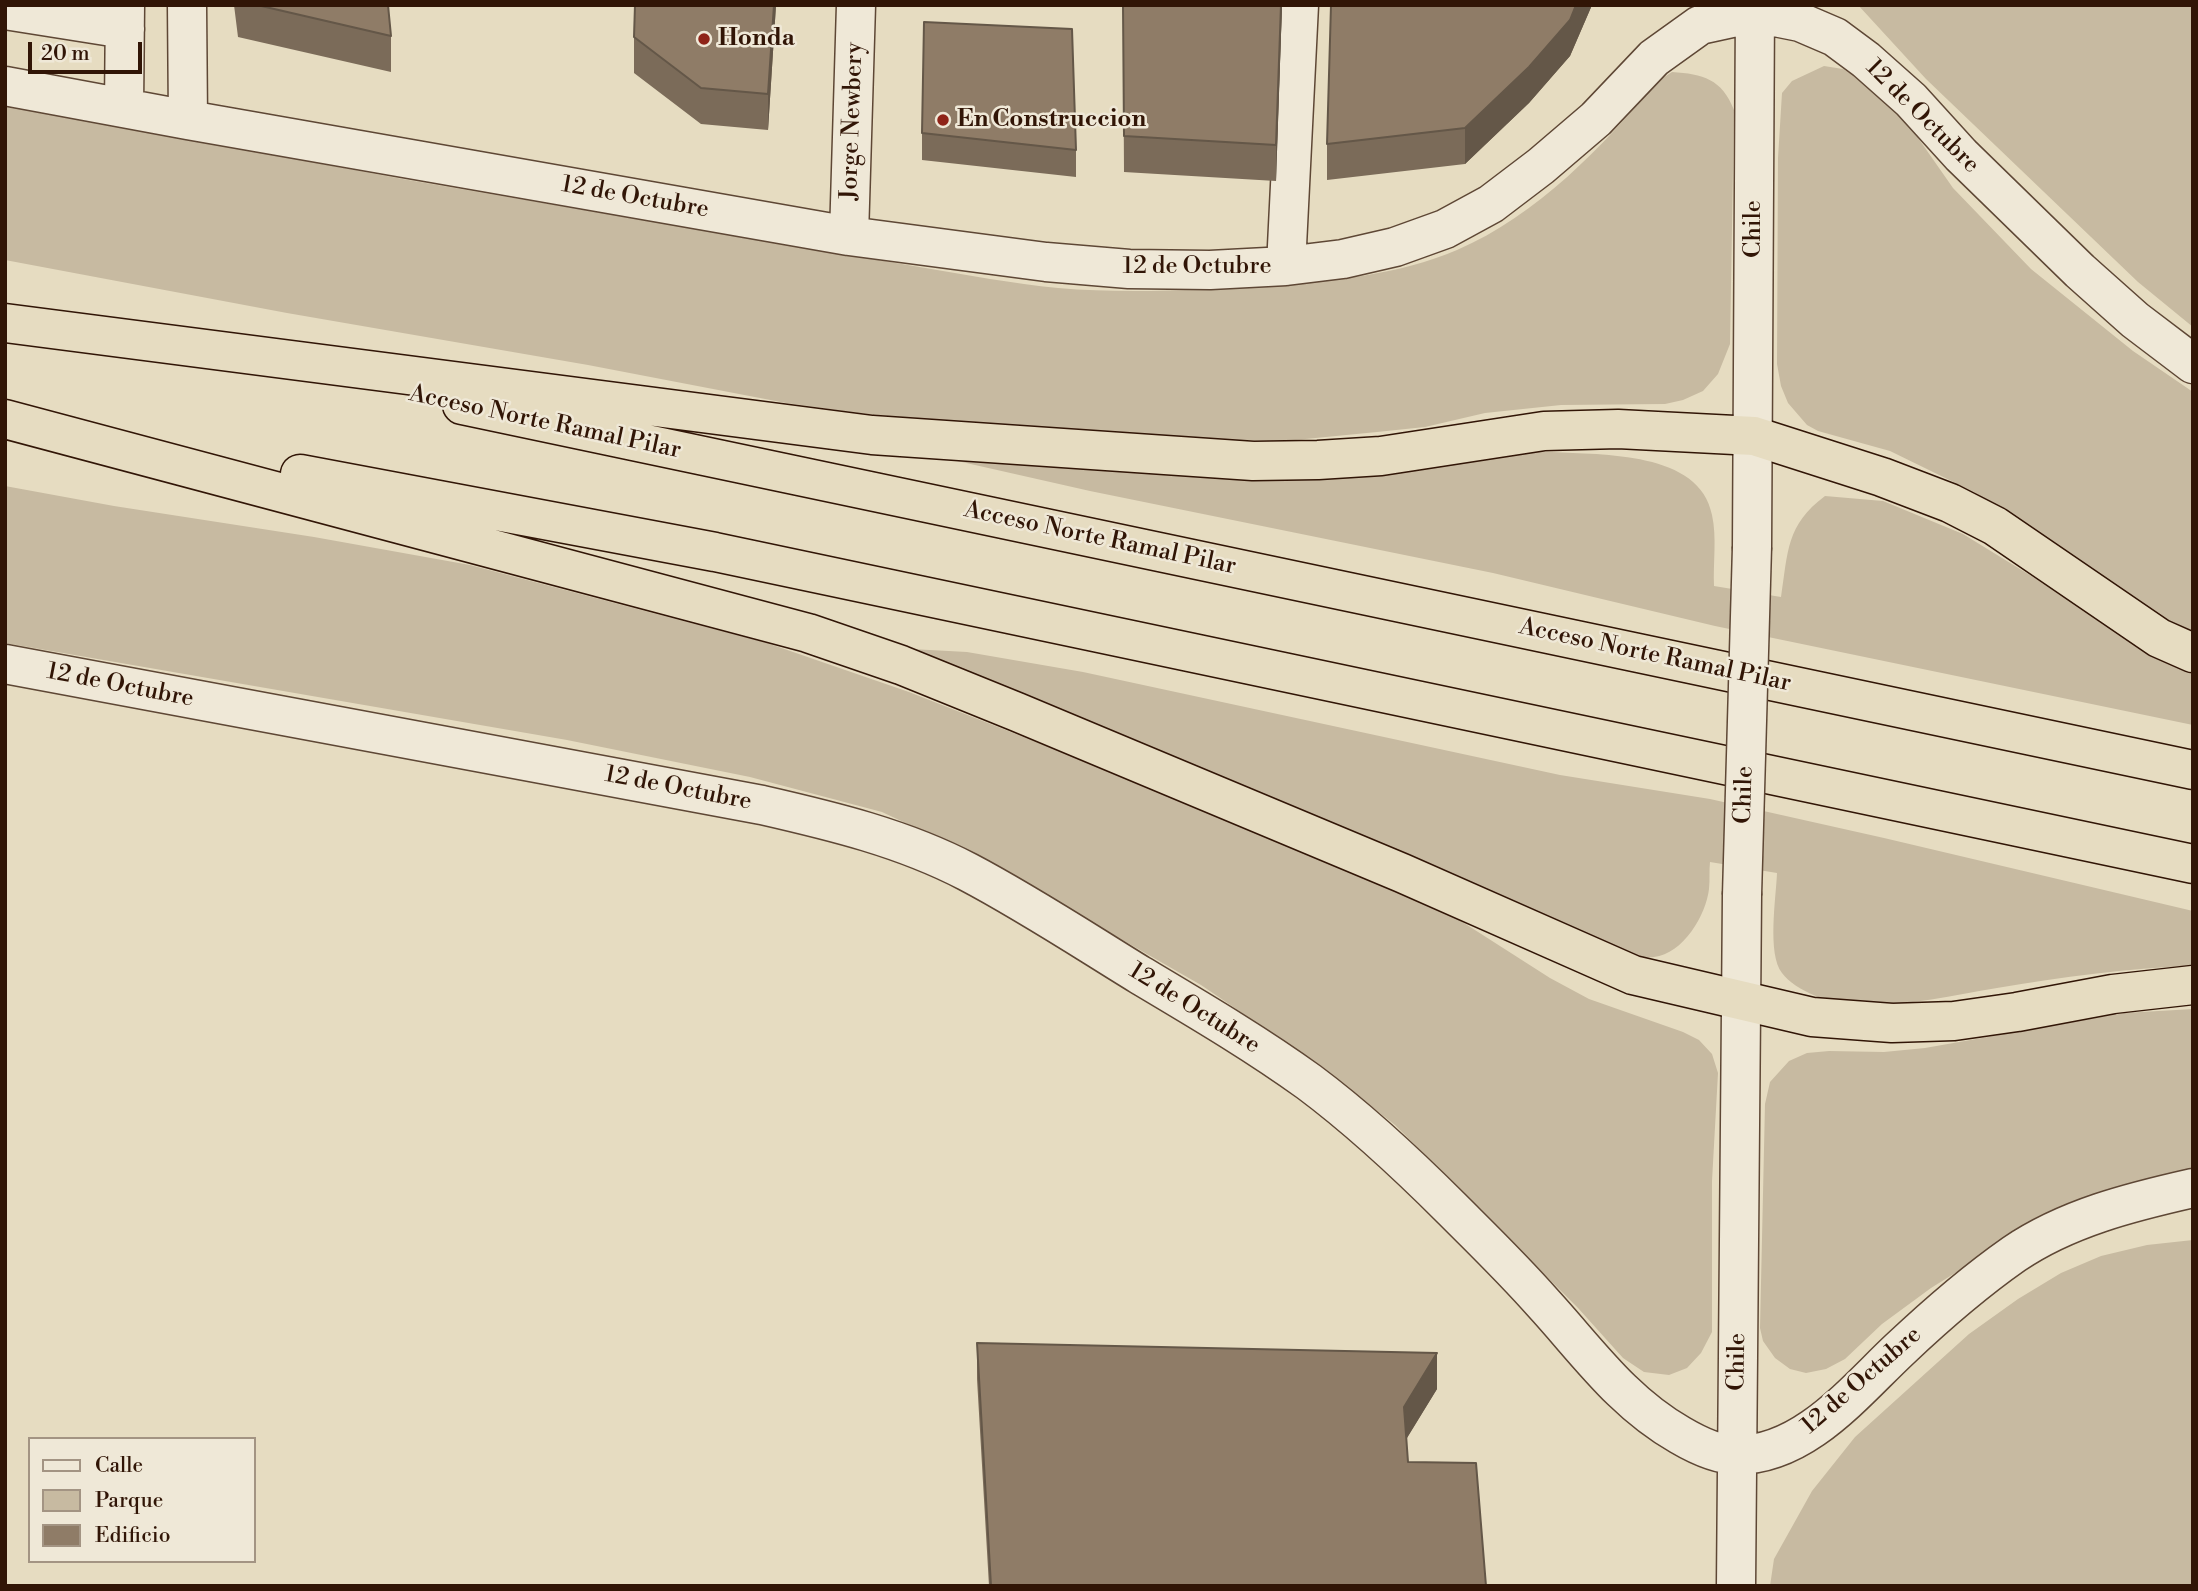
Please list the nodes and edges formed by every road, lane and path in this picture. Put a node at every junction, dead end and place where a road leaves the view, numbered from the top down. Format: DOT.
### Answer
graph roads {
  1 [pos="187,5"];
  2 [pos="856,5"];
  3 [pos="1299,5"];
  4 [pos="5,9"];
  5 [pos="1755,9"];
  6 [pos="125,17"];
  7 [pos="5,86"];
  8 [pos="124,108"];
  9 [pos="188,120"];
  10 [pos="849,236"];
  11 [pos="1286,266"];
  12 [pos="5,323"];
  13 [pos="2193,364"];
  14 [pos="5,419"];
  15 [pos="1754,436"];
  16 [pos="2193,653"];
  17 [pos="5,664"];
  18 [pos="2193,769"];
  19 [pos="2193,864"];
  20 [pos="2193,985"];
  21 [pos="1742,1001"];
  22 [pos="2193,1188"];
  23 [pos="1737,1455"];
  24 [pos="1736,1586"];
  1 -- 9 [label="street"];
  2 -- 10 [label="street, Jorge Newbery"];
  3 -- 11 [label="street"];
  4 -- 6 [label="street"];
  5 -- 11 [label="street, 12 de Octubre"];
  5 -- 13 [label="street, 12 de Octubre"];
  5 -- 15 [label="street, Chile"];
  6 -- 8 [label="street"];
  7 -- 8 [label="street, 12 de Octubre"];
  8 -- 9 [label="street, 12 de Octubre"];
  9 -- 10 [label="street, 12 de Octubre"];
  10 -- 11 [label="street, 12 de Octubre"];
  12 -- 15 [label="highway"];
  12 -- 18 [label="highway, Acceso Norte Ramal Pilar"];
  14 -- 19 [label="highway"];
  14 -- 21 [label="highway"];
  15 -- 16 [label="highway"];
  15 -- 21 [label="street, Chile, bridge"];
  17 -- 23 [label="street, 12 de Octubre"];
  20 -- 21 [label="highway"];
  21 -- 23 [label="street, Chile"];
  22 -- 23 [label="street, 12 de Octubre"];
  23 -- 24 [label="street, Chile"];
}
